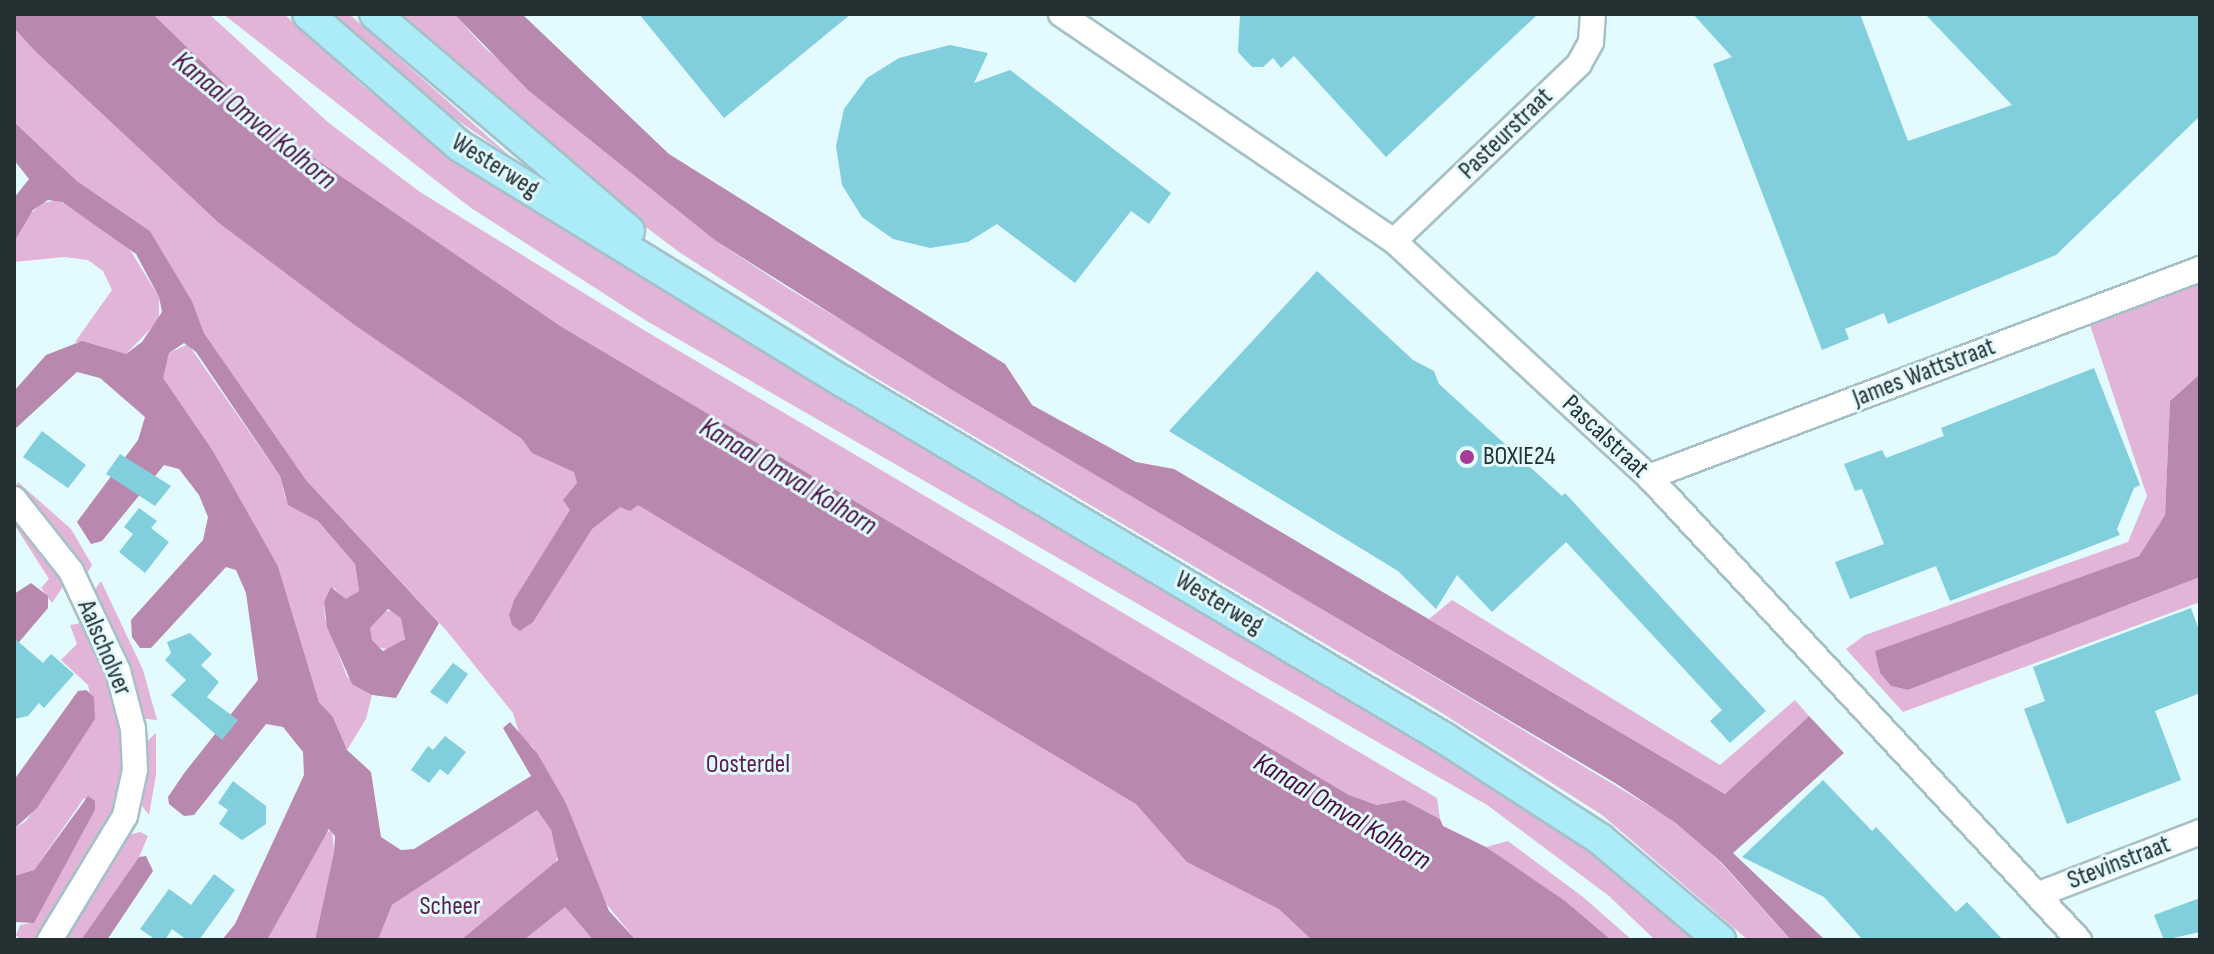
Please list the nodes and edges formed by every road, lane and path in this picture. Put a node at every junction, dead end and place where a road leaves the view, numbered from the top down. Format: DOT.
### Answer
graph roads {
  1 [pos="308,14"];
  2 [pos="375,14"];
  3 [pos="1061,14"];
  4 [pos="1593,14"];
  5 [pos="1394,241"];
  6 [pos="2200,269"];
  7 [pos="701,291"];
  8 [pos="1649,477"];
  9 [pos="14,499"];
  10 [pos="2200,832"];
  11 [pos="2037,895"];
  12 [pos="50,940"];
  13 [pos="1720,940"];
  14 [pos="2079,940"];
  1 -- 7 [label="main road, Westerweg"];
  2 -- 7 [label="main road, Westerweg"];
  3 -- 5 [label="street, Pascalstraat"];
  4 -- 5 [label="street, Pasteurstraat"];
  5 -- 8 [label="street, Pascalstraat"];
  6 -- 8 [label="street, James Wattstraat"];
  7 -- 13 [label="main road, Westerweg"];
  8 -- 11 [label="street, Pascalstraat"];
  9 -- 12 [label="street, Aalscholver"];
  10 -- 11 [label="street, Stevinstraat"];
  11 -- 14 [label="street, Pascalstraat"];
}
